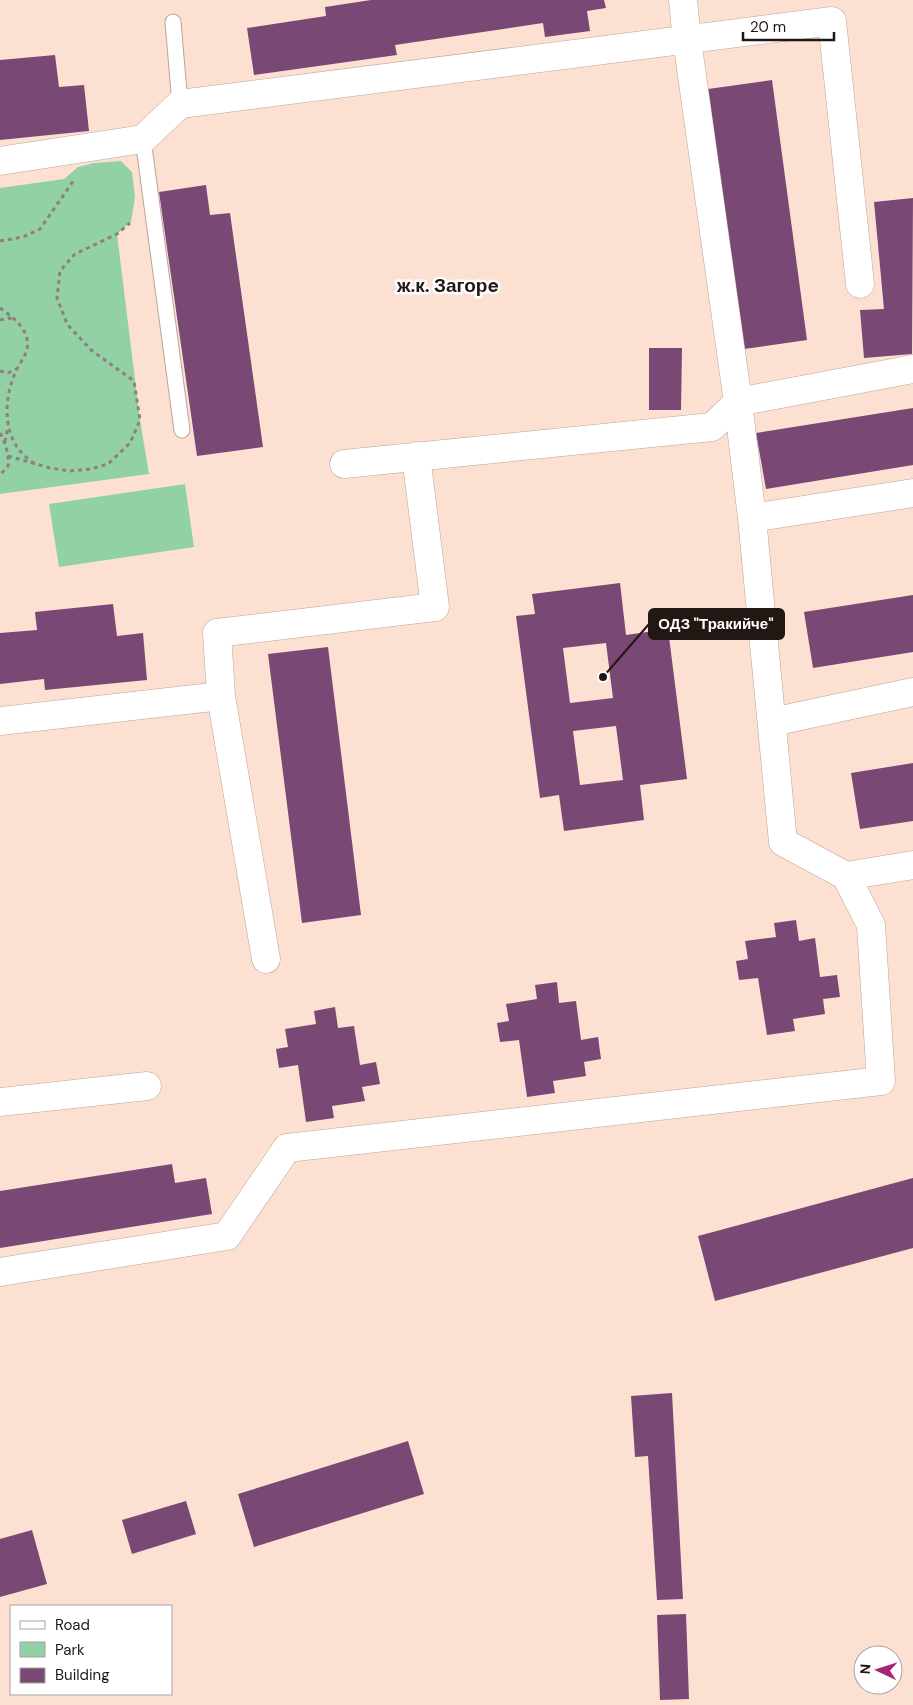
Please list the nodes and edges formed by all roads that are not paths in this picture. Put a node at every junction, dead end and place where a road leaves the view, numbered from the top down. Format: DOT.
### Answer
graph roads {
  1 [pos="683,0"];
  2 [pos="173,22"];
  3 [pos="686,40"];
  4 [pos="180,104"];
  5 [pos="143,139"];
  6 [pos="0,162"];
  7 [pos="860,284"];
  8 [pos="913,369"];
  9 [pos="738,402"];
  10 [pos="182,430"];
  11 [pos="416,456"];
  12 [pos="344,464"];
  13 [pos="913,493"];
  14 [pos="752,518"];
  15 [pos="913,692"];
  16 [pos="221,696"];
  17 [pos="0,721"];
  18 [pos="772,722"];
  19 [pos="913,865"];
  20 [pos="846,876"];
  21 [pos="266,959"];
  22 [pos="147,1086"];
  23 [pos="0,1102"];
  24 [pos="0,1272"];
  1 -- 3 [label="street"];
  2 -- 4 [label="lane"];
  3 -- 4 [label="street"];
  3 -- 7 [label="street"];
  3 -- 9 [label="street"];
  4 -- 5 [label="street"];
  5 -- 6 [label="street"];
  5 -- 10 [label="lane"];
  8 -- 9 [label="street"];
  9 -- 11 [label="street"];
  9 -- 14 [label="street"];
  11 -- 12 [label="street"];
  11 -- 16 [label="street"];
  13 -- 14 [label="street"];
  14 -- 18 [label="street"];
  15 -- 18 [label="street"];
  16 -- 17 [label="street"];
  16 -- 21 [label="street"];
  18 -- 20 [label="street"];
  19 -- 20 [label="street"];
  20 -- 24 [label="street"];
  22 -- 23 [label="street"];
}
